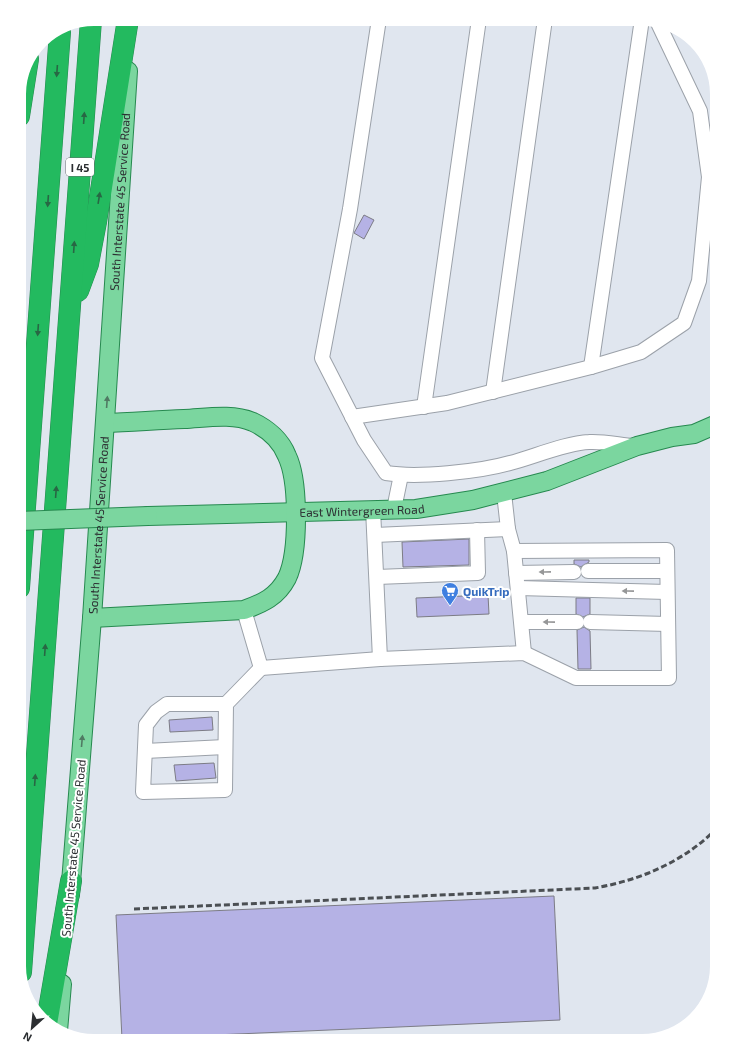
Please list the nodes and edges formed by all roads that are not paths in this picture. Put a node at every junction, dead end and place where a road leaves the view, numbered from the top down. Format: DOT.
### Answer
graph roads {
  1 [pos="91,26"];
  2 [pos="127,26"];
  3 [pos="132,26"];
  4 [pos="378,26"];
  5 [pos="478,26"];
  6 [pos="544,26"];
  7 [pos="641,26"];
  8 [pos="661,29"];
  9 [pos="60,35"];
  10 [pos="69,314"];
  11 [pos="591,367"];
  12 [pos="493,392"];
  13 [pos="424,407"];
  14 [pos="352,417"];
  15 [pos="105,423"];
  16 [pos="710,427"];
  17 [pos="694,434"];
  18 [pos="710,438"];
  19 [pos="637,446"];
  20 [pos="401,475"];
  21 [pos="26,493"];
  22 [pos="504,493"];
  23 [pos="372,508"];
  24 [pos="394,509"];
  25 [pos="296,513"];
  26 [pos="26,521"];
  27 [pos="508,529"];
  28 [pos="478,530"];
  29 [pos="375,535"];
  30 [pos="514,551"];
  31 [pos="667,571"];
  32 [pos="574,572"];
  33 [pos="588,572"];
  34 [pos="516,573"];
  35 [pos="377,577"];
  36 [pos="518,588"];
  37 [pos="667,592"];
  38 [pos="244,610"];
  39 [pos="92,618"];
  40 [pos="522,622"];
  41 [pos="668,624"];
  42 [pos="524,653"];
  43 [pos="380,660"];
  44 [pos="261,668"];
  45 [pos="226,704"];
  46 [pos="225,747"];
  47 [pos="145,751"];
  48 [pos="71,881"];
  49 [pos="26,903"];
  50 [pos="49,1008"];
  51 [pos="59,1024"];
  10 -- 1 [label="highway, I 45, one-way"];
  10 -- 2 [label="highway, one-way"];
  15 -- 3 [label="main road, South Interstate 45 Service Road, one-way"];
  4 -- 14 [label="lane"];
  5 -- 13 [label="lane"];
  6 -- 12 [label="lane"];
  7 -- 11 [label="lane"];
  8 -- 11 [label="lane"];
  9 -- 21 [label="highway, I 45, one-way"];
  49 -- 10 [label="highway, I 45, one-way"];
  11 -- 12 [label="lane"];
  12 -- 13 [label="lane"];
  13 -- 14 [label="lane"];
  14 -- 20 [label="lane"];
  15 -- 25 [label="main road"];
  15 -- 39 [label="main road, South Interstate 45 Service Road"];
  16 -- 17 [label="main road"];
  17 -- 18 [label="main road"];
  17 -- 19 [label="main road, East Wintergreen Road"];
  19 -- 20 [label="lane"];
  19 -- 22 [label="main road, East Wintergreen Road"];
  20 -- 24 [label="lane"];
  22 -- 24 [label="main road, East Wintergreen Road"];
  22 -- 27 [label="lane"];
  23 -- 24 [label="main road, East Wintergreen Road"];
  23 -- 25 [label="main road, East Wintergreen Road"];
  23 -- 29 [label="lane"];
  25 -- 26 [label="main road, East Wintergreen Road, bridge"];
  25 -- 38 [label="main road"];
  27 -- 28 [label="lane"];
  27 -- 30 [label="lane"];
  28 -- 29 [label="lane"];
  28 -- 35 [label="lane"];
  29 -- 35 [label="lane"];
  30 -- 31 [label="lane"];
  30 -- 34 [label="lane"];
  31 -- 33 [label="lane"];
  31 -- 37 [label="lane"];
  32 -- 34 [label="lane, one-way"];
  34 -- 36 [label="lane"];
  35 -- 43 [label="lane"];
  37 -- 36 [label="lane, one-way"];
  36 -- 40 [label="lane"];
  37 -- 41 [label="lane"];
  38 -- 39 [label="main road"];
  38 -- 44 [label="lane"];
  48 -- 39 [label="main road, South Interstate 45 Service Road, one-way"];
  41 -- 40 [label="lane, one-way"];
  40 -- 42 [label="lane"];
  41 -- 42 [label="lane"];
  42 -- 43 [label="lane"];
  43 -- 44 [label="lane"];
  44 -- 45 [label="lane"];
  45 -- 46 [label="lane"];
  45 -- 47 [label="lane"];
  46 -- 47 [label="lane"];
  46 -- 47 [label="lane"];
  48 -- 50 [label="highway"];
  48 -- 51 [label="main road, South Interstate 45 Service Road"];
}
